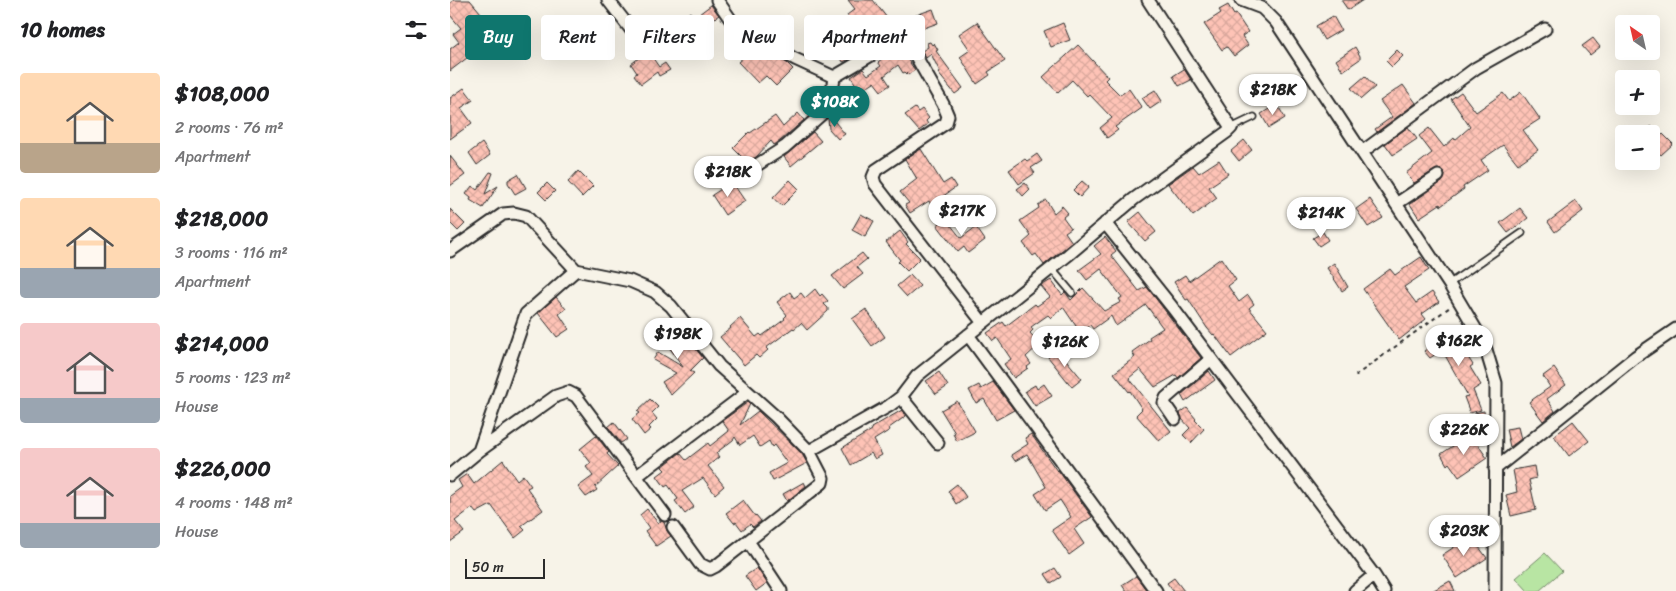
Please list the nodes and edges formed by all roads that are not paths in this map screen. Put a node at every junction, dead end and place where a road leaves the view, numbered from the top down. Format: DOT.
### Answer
graph roads {
  1 [pos="608,0"];
  2 [pos="717,0"];
  3 [pos="1148,0"];
  4 [pos="1241,0"];
  5 [pos="625,22"];
  6 [pos="1545,29"];
  7 [pos="834,78"];
  8 [pos="1254,117"];
  9 [pos="1231,128"];
  10 [pos="1362,152"];
  11 [pos="746,172"];
  12 [pos="1438,176"];
  13 [pos="1396,204"];
  14 [pos="1105,223"];
  15 [pos="1522,232"];
  16 [pos="450,251"];
  17 [pos="1051,268"];
  18 [pos="576,270"];
  19 [pos="1449,284"];
  20 [pos="1072,293"];
  21 [pos="983,323"];
  22 [pos="1676,329"];
  23 [pos="968,334"];
  24 [pos="1211,359"];
  25 [pos="748,392"];
  26 [pos="902,397"];
  27 [pos="1175,419"];
  28 [pos="938,443"];
  29 [pos="479,451"];
  30 [pos="809,451"];
  31 [pos="1495,469"];
  32 [pos="450,475"];
  33 [pos="637,476"];
  34 [pos="665,515"];
  35 [pos="673,527"];
  36 [pos="748,541"];
  37 [pos="1374,575"];
  38 [pos="781,591"];
  39 [pos="1156,591"];
  40 [pos="1356,591"];
  41 [pos="1384,591"];
  42 [pos="1495,591"];
  1 -- 5 [label="street"];
  2 -- 7 [label="street"];
  3 -- 9 [label="street"];
  4 -- 10 [label="street"];
  6 -- 10 [label="street"];
  7 -- 11 [label="street"];
  7 -- 21 [label="street"];
  8 -- 9 [label="lane"];
  9 -- 14 [label="street"];
  10 -- 13 [label="street"];
  12 -- 13 [label="street"];
  13 -- 19 [label="street"];
  14 -- 17 [label="street"];
  14 -- 24 [label="street"];
  15 -- 19 [label="lane"];
  16 -- 18 [label="street"];
  17 -- 20 [label="lane"];
  17 -- 21 [label="street"];
  18 -- 25 [label="street"];
  18 -- 29 [label="street"];
  19 -- 31 [label="street"];
  21 -- 23 [label="street"];
  22 -- 31 [label="street"];
  23 -- 26 [label="street"];
  23 -- 39 [label="street"];
  24 -- 27 [label="street"];
  24 -- 37 [label="street"];
  25 -- 30 [label="street"];
  25 -- 33 [label="street"];
  26 -- 28 [label="street"];
  26 -- 30 [label="street"];
  29 -- 32 [label="street"];
  29 -- 33 [label="street"];
  30 -- 36 [label="street"];
  31 -- 42 [label="street"];
  33 -- 34 [label="street"];
  35 -- 36 [label="street"];
  36 -- 38 [label="street"];
  37 -- 40 [label="street"];
  37 -- 41 [label="street"];
}
